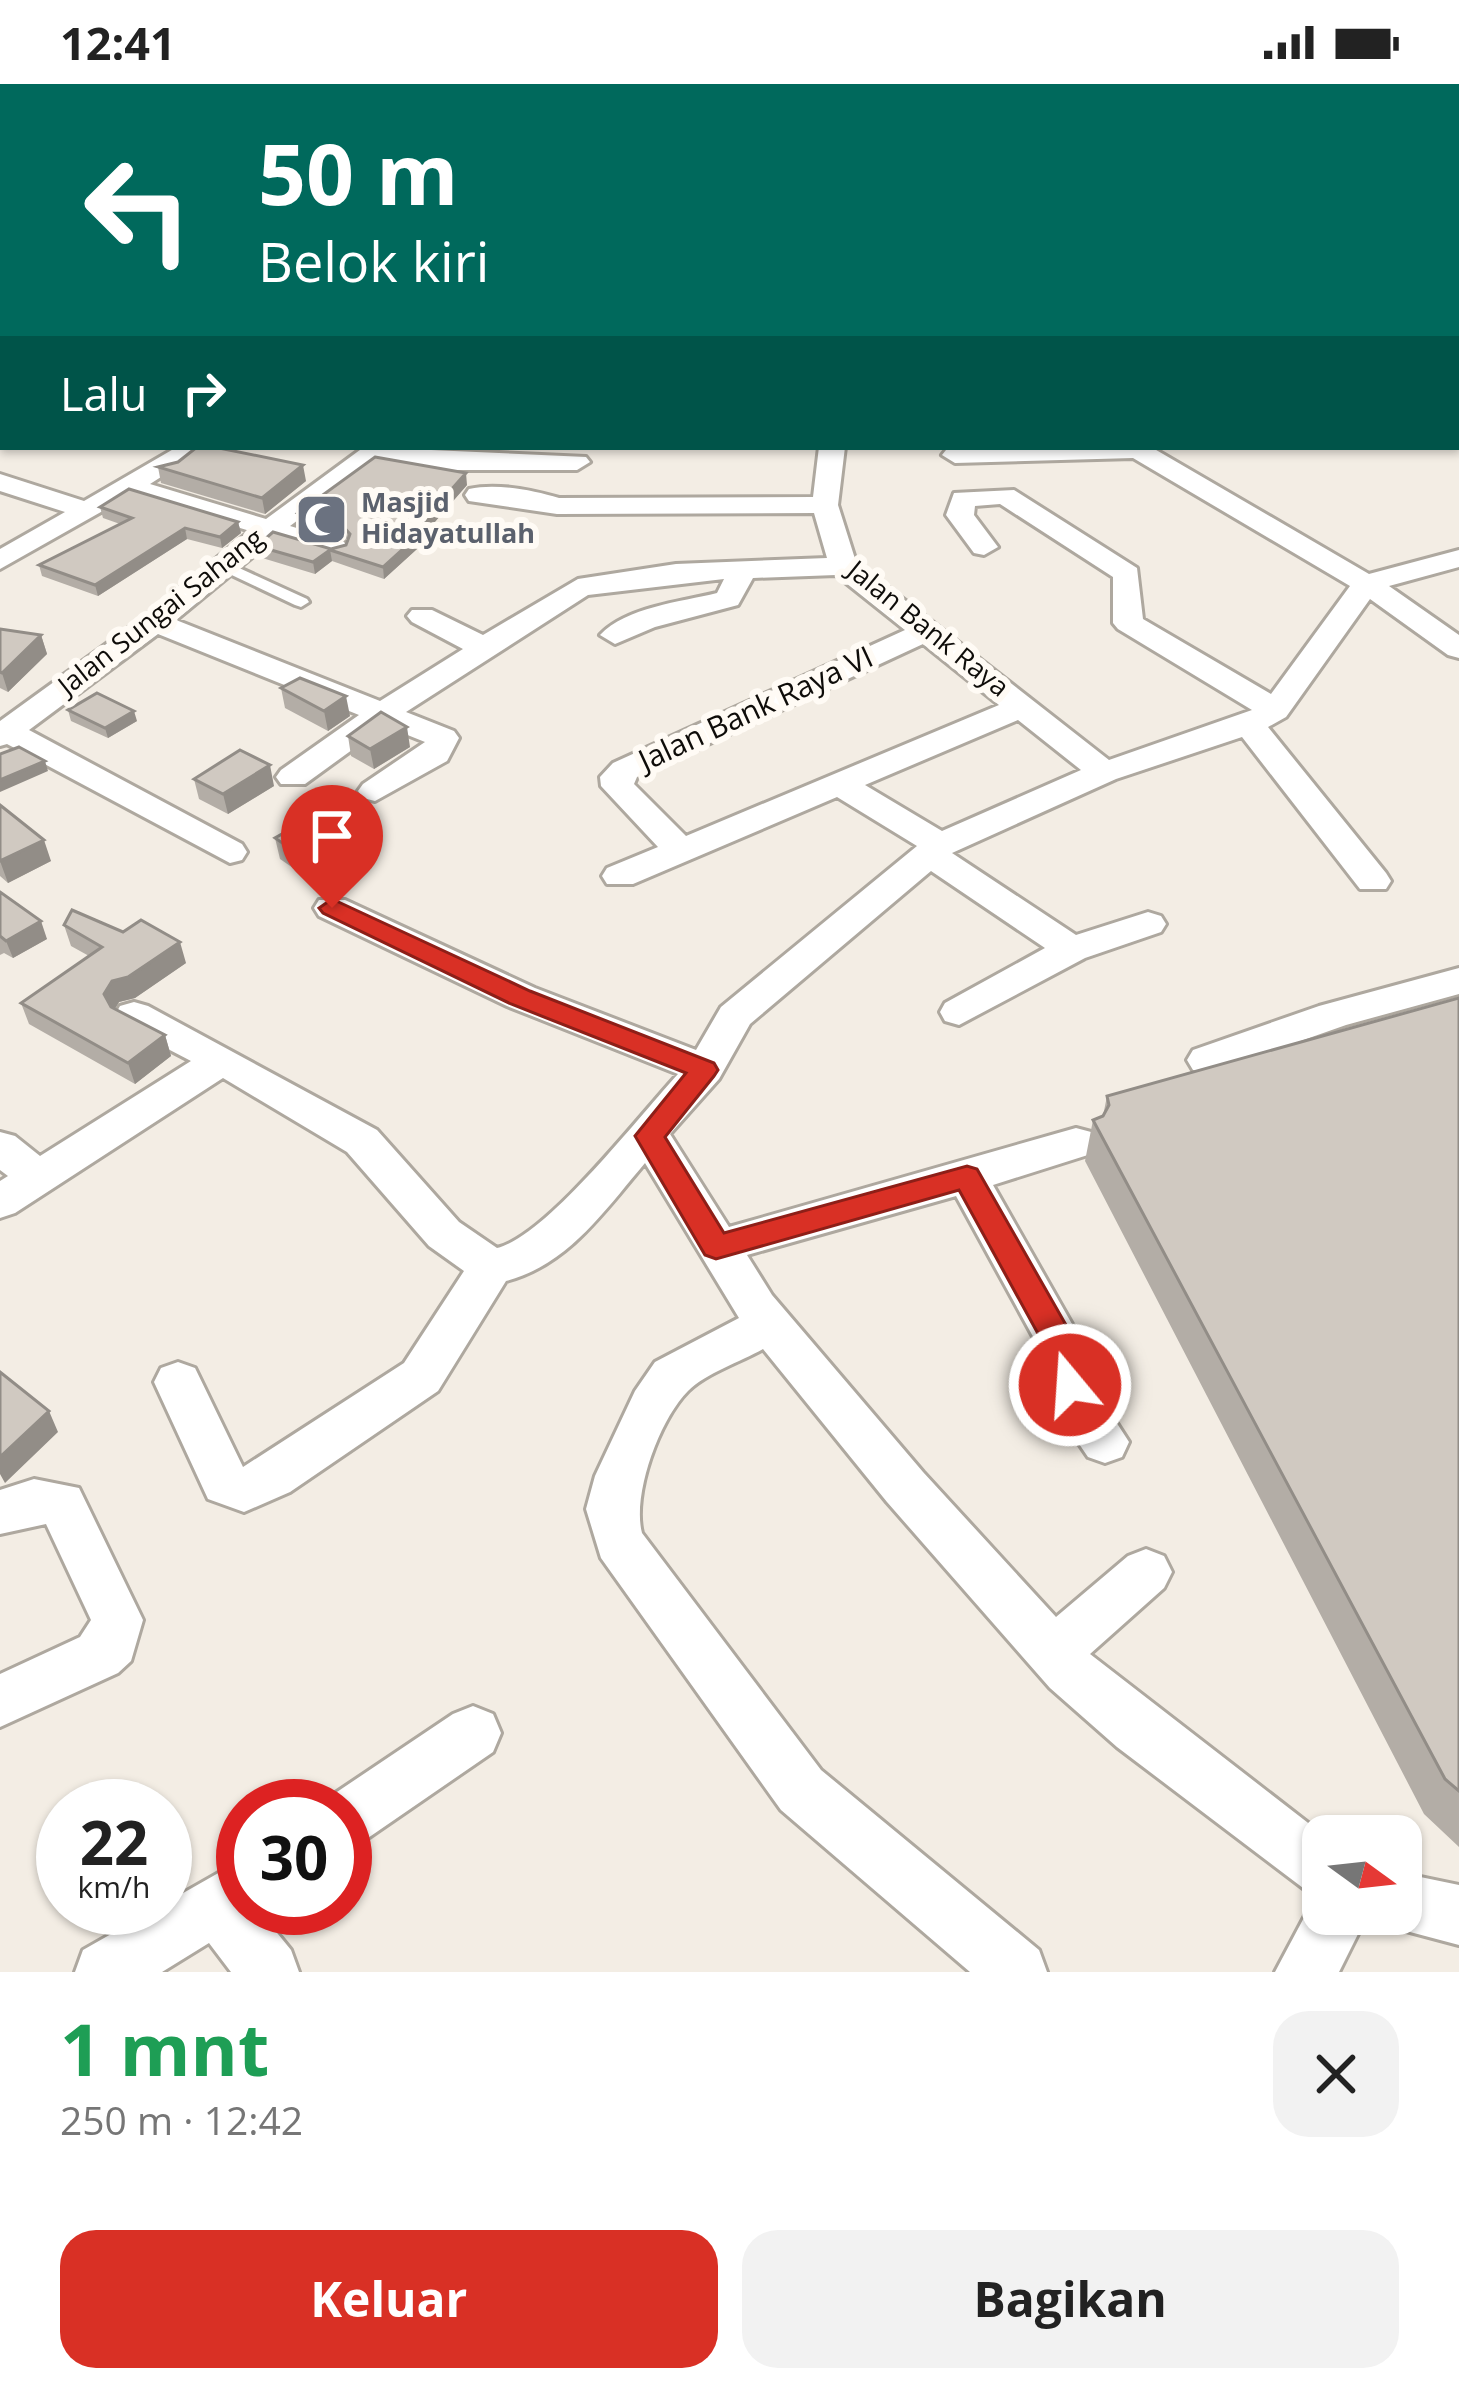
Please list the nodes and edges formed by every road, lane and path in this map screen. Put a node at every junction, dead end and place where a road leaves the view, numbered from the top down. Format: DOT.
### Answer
graph roads {
  1 [pos="190,450"];
  2 [pos="832,450"];
  3 [pos="1084,450"];
  4 [pos="1139,450"];
  5 [pos="375,451"];
  6 [pos="955,455"];
  7 [pos="578,462"];
  8 [pos="491,463"];
  9 [pos="293,466"];
  10 [pos="338,475"];
  11 [pos="0,482"];
  12 [pos="133,487"];
  13 [pos="825,505"];
  14 [pos="86,510"];
  15 [pos="266,530"];
  16 [pos="984,547"];
  17 [pos="334,548"];
  18 [pos="1459,558"];
  19 [pos="0,561"];
  20 [pos="224,566"];
  21 [pos="843,566"];
  22 [pos="742,572"];
  23 [pos="1367,583"];
  24 [pos="302,602"];
  25 [pos="422,616"];
  26 [pos="155,622"];
  27 [pos="923,633"];
  28 [pos="615,635"];
  29 [pos="483,647"];
  30 [pos="1459,649"];
  31 [pos="1024,706"];
  32 [pos="380,715"];
  33 [pos="1262,717"];
  34 [pos="3,733"];
  35 [pos="1104,772"];
  36 [pos="293,777"];
  37 [pos="841,785"];
  38 [pos="375,791"];
  39 [pos="935,849"];
  40 [pos="230,852"];
  41 [pos="682,852"];
  42 [pos="620,876"];
  43 [pos="1373,881"];
  44 [pos="332,908"];
  45 [pos="1148,924"];
  46 [pos="1072,949"];
  47 [pos="1459,981"];
  48 [pos="958,1012"];
  49 [pos="134,1015"];
  50 [pos="222,1060"];
  51 [pos="1208,1060"];
  52 [pos="704,1070"];
  53 [pos="650,1136"];
  54 [pos="1076,1143"];
  55 [pos="0,1147"];
  56 [pos="37,1177"];
  57 [pos="967,1177"];
  58 [pos="0,1202"];
  59 [pos="716,1247"];
  60 [pos="491,1267"];
  61 [pos="769,1324"];
  62 [pos="178,1382"];
  63 [pos="1105,1442"];
  64 [pos="0,1512"];
  65 [pos="1146,1572"];
  66 [pos="1055,1651"];
  67 [pos="0,1701"];
  68 [pos="473,1733"];
  69 [pos="372,1802"];
  70 [pos="1302,1855"];
  71 [pos="216,1907"];
  72 [pos="1422,1907"];
  73 [pos="1459,1915"];
  74 [pos="250,1935"];
  75 [pos="1326,1935"];
  76 [pos="105,1972"];
  77 [pos="269,1972"];
  78 [pos="1016,1972"];
  79 [pos="1305,1972"];
  1 -- 12 [label="street"];
  2 -- 13 [label="street, Jalan Bank Raya"];
  3 -- 6 [label="street"];
  4 -- 23 [label="street"];
  5 -- 8 [label="street"];
  5 -- 10 [label="street, Jalan Sungai Sahang"];
  7 -- 8 [label="street"];
  8 -- 13 [label="street"];
  9 -- 10 [label="street"];
  10 -- 15 [label="street, Jalan Sungai Sahang"];
  11 -- 14 [label="street"];
  12 -- 14 [label="street"];
  12 -- 15 [label="street"];
  13 -- 21 [label="street, Jalan Bank Raya"];
  14 -- 19 [label="street"];
  15 -- 17 [label="street"];
  15 -- 20 [label="street, Jalan Sungai Sahang"];
  16 -- 33 [label="street"];
  18 -- 23 [label="street"];
  20 -- 24 [label="lane"];
  20 -- 26 [label="street, Jalan Sungai Sahang"];
  21 -- 22 [label="street"];
  21 -- 27 [label="street, Jalan Bank Raya"];
  22 -- 28 [label="street"];
  22 -- 29 [label="street"];
  23 -- 30 [label="street"];
  23 -- 33 [label="street"];
  25 -- 29 [label="street"];
  26 -- 32 [label="street"];
  26 -- 34 [label="street, Jalan Sungai Sahang"];
  27 -- 31 [label="street, Jalan Bank Raya"];
  27 -- 41 [label="street, Jalan Bank Raya VI"];
  29 -- 32 [label="street"];
  31 -- 35 [label="street, Jalan Bank Raya"];
  31 -- 37 [label="street"];
  32 -- 36 [label="street"];
  32 -- 38 [label="street"];
  33 -- 35 [label="street"];
  33 -- 43 [label="street"];
  34 -- 40 [label="street"];
  35 -- 39 [label="street"];
  37 -- 39 [label="street"];
  37 -- 41 [label="street"];
  39 -- 46 [label="street"];
  39 -- 52 [label="street"];
  41 -- 42 [label="street"];
  44 -- 52 [label="street"];
  45 -- 46 [label="street"];
  46 -- 48 [label="street"];
  47 -- 51 [label="street"];
  49 -- 50 [label="street"];
  50 -- 56 [label="street"];
  50 -- 60 [label="street"];
  52 -- 53 [label="street"];
  53 -- 59 [label="street"];
  53 -- 60 [label="street"];
  54 -- 57 [label="street"];
  55 -- 56 [label="street"];
  56 -- 58 [label="street"];
  57 -- 59 [label="street"];
  57 -- 63 [label="street"];
  59 -- 61 [label="street"];
  60 -- 62 [label="street"];
  61 -- 66 [label="street"];
  61 -- 78 [label="street"];
  64 -- 67 [label="street"];
  65 -- 66 [label="street"];
  66 -- 70 [label="street"];
  68 -- 69 [label="street"];
  71 -- 76 [label="street"];
  72 -- 73 [label="street"];
  74 -- 77 [label="street"];
  75 -- 79 [label="street"];
}
